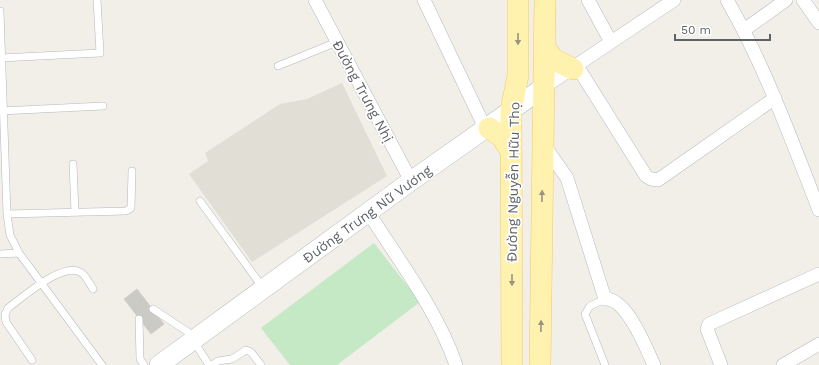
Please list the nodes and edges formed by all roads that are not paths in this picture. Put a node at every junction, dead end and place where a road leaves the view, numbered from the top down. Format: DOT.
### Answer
graph roads {
  1 [pos="97,0"];
  2 [pos="315,0"];
  3 [pos="424,0"];
  4 [pos="518,0"];
  5 [pos="545,0"];
  6 [pos="588,0"];
  7 [pos="674,0"];
  8 [pos="727,0"];
  9 [pos="786,0"];
  10 [pos="804,0"];
  11 [pos="0,11"];
  12 [pos="819,23"];
  13 [pos="744,30"];
  14 [pos="338,42"];
  15 [pos="611,42"];
  16 [pos="544,46"];
  17 [pos="1,58"];
  18 [pos="278,66"];
  19 [pos="575,68"];
  20 [pos="544,87"];
  21 [pos="774,98"];
  22 [pos="103,106"];
  23 [pos="511,111"];
  24 [pos="2,112"];
  25 [pos="488,129"];
  26 [pos="543,144"];
  27 [pos="511,151"];
  28 [pos="73,164"];
  29 [pos="3,165"];
  30 [pos="132,171"];
  31 [pos="411,182"];
  32 [pos="200,202"];
  33 [pos="819,210"];
  34 [pos="75,212"];
  35 [pos="368,212"];
  36 [pos="7,214"];
  37 [pos="19,253"];
  38 [pos="0,254"];
  39 [pos="819,274"];
  40 [pos="42,283"];
  41 [pos="263,288"];
  42 [pos="93,289"];
  43 [pos="605,299"];
  44 [pos="153,309"];
  45 [pos="139,319"];
  46 [pos="193,340"];
  47 [pos="819,344"];
  48 [pos="32,360"];
  49 [pos="102,365"];
  50 [pos="144,365"];
  51 [pos="159,365"];
  52 [pos="211,365"];
  53 [pos="261,365"];
  54 [pos="456,365"];
  55 [pos="512,365"];
  56 [pos="540,365"];
  57 [pos="605,365"];
  58 [pos="654,365"];
  59 [pos="721,365"];
  60 [pos="783,365"];
  1 -- 17 [label="lane"];
  2 -- 14 [label="street, Đường Trưng Nhị"];
  3 -- 25 [label="street"];
  4 -- 23 [label="main road, Đường Nguyễn Hữu Thọ, one-way"];
  5 -- 16 [label="main road, Đường Nguyễn Hữu Thọ"];
  6 -- 15 [label="street"];
  7 -- 15 [label="street, Đường Trưng Nữ Vương"];
  8 -- 13 [label="street"];
  9 -- 13 [label="street"];
  10 -- 12 [label="street"];
  11 -- 17 [label="lane"];
  13 -- 21 [label="street"];
  14 -- 18 [label="lane"];
  14 -- 31 [label="street, Đường Trưng Nhị"];
  15 -- 19 [label="street, Đường Trưng Nữ Vương"];
  16 -- 19 [label="main road"];
  16 -- 20 [label="main road, Đường Nguyễn Hữu Thọ"];
  17 -- 24 [label="lane"];
  19 -- 20 [label="street, Đường Trưng Nữ Vương"];
  19 -- 21 [label="street"];
  20 -- 23 [label="main road, Đường Trưng Nữ Vương"];
  20 -- 26 [label="main road, Đường Nguyễn Hữu Thọ"];
  21 -- 33 [label="street"];
  22 -- 24 [label="lane"];
  23 -- 25 [label="main road, Đường Trưng Nữ Vương"];
  23 -- 27 [label="main road, Đường Nguyễn Hữu Thọ"];
  24 -- 29 [label="lane"];
  25 -- 27 [label="main road"];
  25 -- 31 [label="main road, Đường Trưng Nữ Vương"];
  26 -- 43 [label="street"];
  56 -- 26 [label="main road, Đường Nguyễn Hữu Thọ, one-way"];
  27 -- 55 [label="main road, Đường Nguyễn Hữu Thọ, one-way"];
  28 -- 34 [label="lane"];
  29 -- 36 [label="lane"];
  30 -- 34 [label="lane"];
  31 -- 35 [label="main road, Đường Trưng Nữ Vương"];
  32 -- 41 [label="lane"];
  34 -- 36 [label="lane"];
  35 -- 41 [label="main road, Đường Trưng Nữ Vương"];
  35 -- 54 [label="street"];
  36 -- 37 [label="lane"];
  37 -- 38 [label="lane"];
  37 -- 40 [label="lane"];
  39 -- 59 [label="street"];
  40 -- 42 [label="lane"];
  40 -- 48 [label="lane"];
  40 -- 49 [label="lane"];
  41 -- 46 [label="main road, Đường Trưng Nữ Vương"];
  43 -- 57 [label="lane"];
  43 -- 58 [label="street"];
  44 -- 46 [label="lane"];
  45 -- 50 [label="lane"];
  46 -- 51 [label="main road, Đường Trưng Nữ Vương"];
  46 -- 52 [label="lane"];
  47 -- 60 [label="street"];
  52 -- 53 [label="lane"];
}
